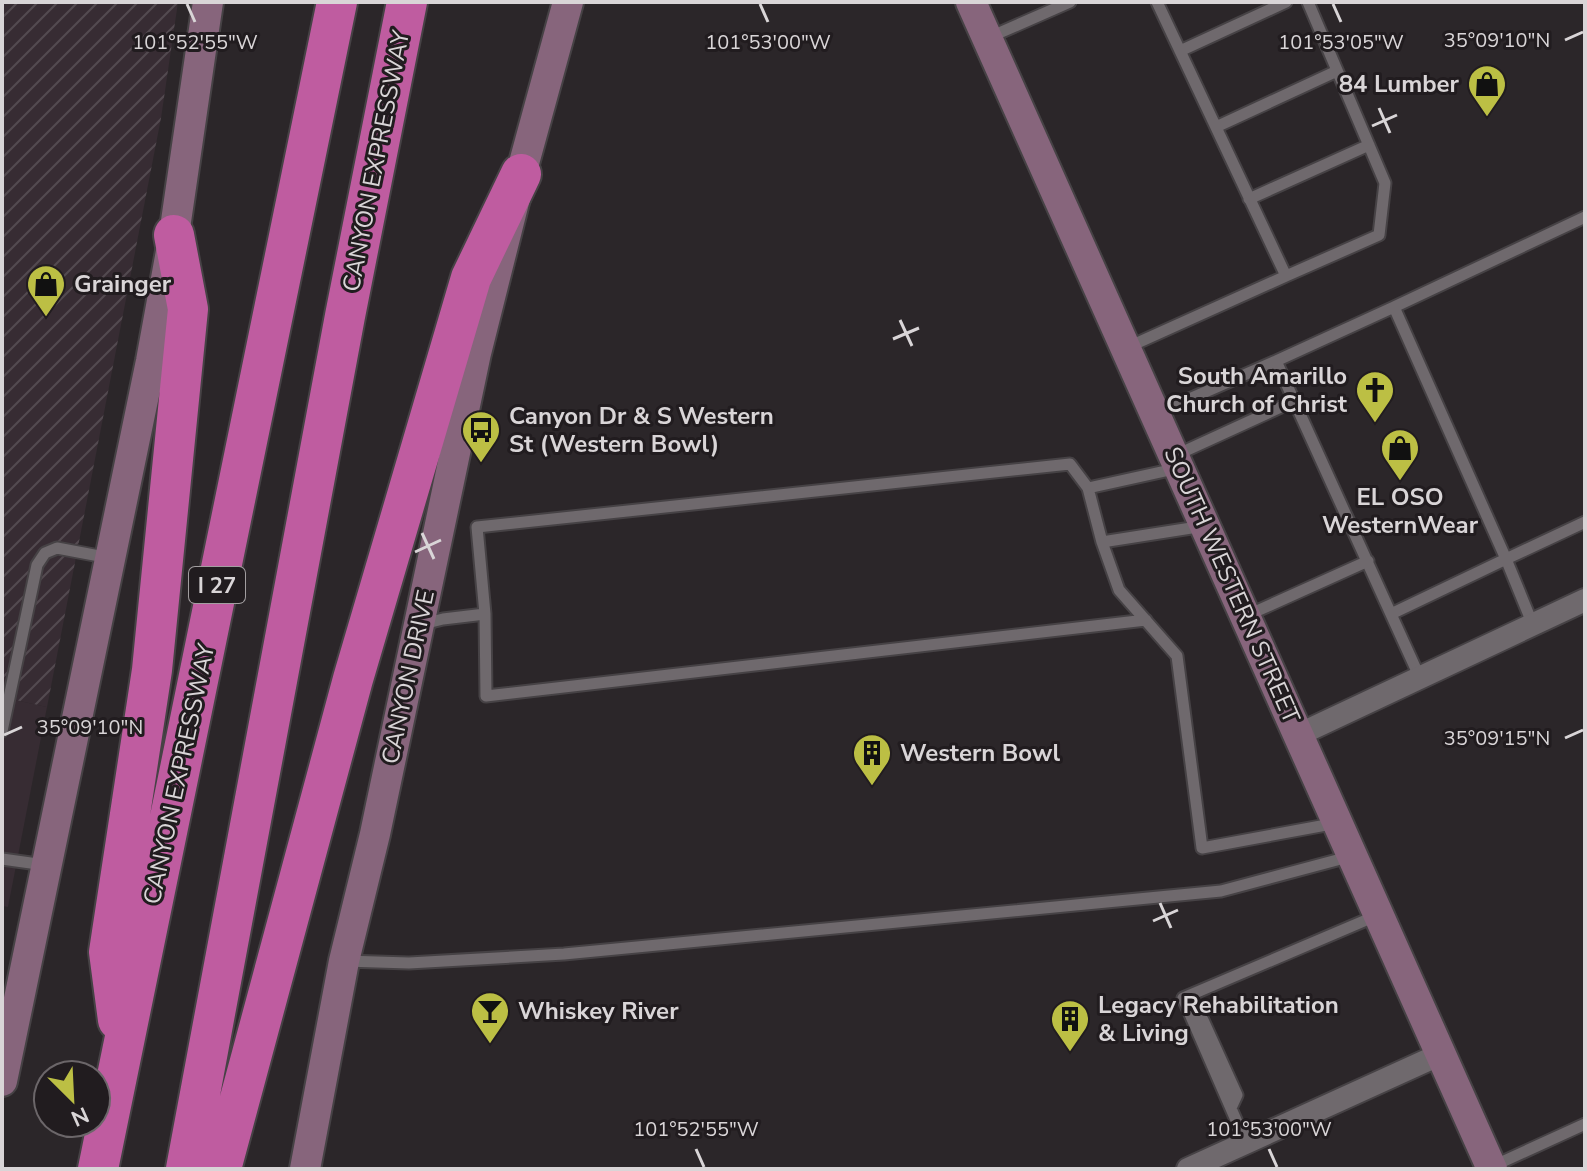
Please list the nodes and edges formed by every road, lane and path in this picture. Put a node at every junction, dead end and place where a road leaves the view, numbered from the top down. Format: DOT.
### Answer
graph roads {
  1 [pos="208,2"];
  2 [pos="337,2"];
  3 [pos="407,2"];
  4 [pos="568,2"];
  5 [pos="1070,2"];
  6 [pos="1157,2"];
  7 [pos="1286,2"];
  8 [pos="1308,2"];
  9 [pos="975,15"];
  10 [pos="1180,51"];
  11 [pos="1337,71"];
  12 [pos="1216,127"];
  13 [pos="1369,145"];
  14 [pos="521,174"];
  15 [pos="1249,199"];
  16 [pos="1585,217"];
  17 [pos="174,235"];
  18 [pos="1286,276"];
  19 [pos="1394,307"];
  20 [pos="1126,348"];
  21 [pos="1276,361"];
  22 [pos="1294,401"];
  23 [pos="1155,414"];
  24 [pos="1177,462"];
  25 [pos="1088,488"];
  26 [pos="1585,522"];
  27 [pos="1205,525"];
  28 [pos="1102,542"];
  29 [pos="110,558"];
  30 [pos="1506,559"];
  31 [pos="1368,561"];
  32 [pos="1585,600"];
  33 [pos="485,614"];
  34 [pos="1391,614"];
  35 [pos="1245,616"];
  36 [pos="1146,620"];
  37 [pos="419,624"];
  38 [pos="1533,625"];
  39 [pos="1420,678"];
  40 [pos="3,726"];
  41 [pos="1298,735"];
  42 [pos="1338,822"];
  43 [pos="1352,856"];
  44 [pos="2,859"];
  45 [pos="46,865"];
  46 [pos="1378,914"];
  47 [pos="344,961"];
  48 [pos="122,1048"];
  49 [pos="1441,1054"];
  50 [pos="2,1081"];
  51 [pos="1585,1124"];
  52 [pos="1246,1143"];
  53 [pos="309,1168"];
  54 [pos="1491,1168"];
  55 [pos="98,1169"];
  56 [pos="186,1169"];
  57 [pos="221,1169"];
  58 [pos="1188,1169"];
  1 -- 17 [label="main road"];
  2 -- 48 [label="highway, CANYON EXPRESSWAY / I 27"];
  3 -- 56 [label="highway, CANYON EXPRESSWAY"];
  4 -- 14 [label="main road, CANYON DRIVE"];
  5 -- 9 [label="lane"];
  6 -- 10 [label="lane"];
  7 -- 10 [label="lane"];
  8 -- 11 [label="lane"];
  9 -- 20 [label="main road, SOUTH WESTERN STREET"];
  10 -- 12 [label="lane"];
  11 -- 12 [label="lane"];
  11 -- 13 [label="lane"];
  12 -- 15 [label="lane"];
  13 -- 15 [label="lane"];
  13 -- 18 [label="lane"];
  14 -- 37 [label="main road, CANYON DRIVE"];
  14 -- 57 [label="highway"];
  15 -- 18 [label="lane"];
  16 -- 19 [label="lane"];
  17 -- 29 [label="main road"];
  17 -- 48 [label="highway"];
  18 -- 20 [label="lane"];
  19 -- 21 [label="lane"];
  19 -- 30 [label="lane"];
  20 -- 23 [label="main road, SOUTH WESTERN STREET"];
  21 -- 22 [label="lane"];
  21 -- 23 [label="lane"];
  22 -- 24 [label="lane"];
  22 -- 31 [label="lane"];
  23 -- 24 [label="main road, SOUTH WESTERN STREET"];
  24 -- 25 [label="lane"];
  24 -- 27 [label="main road, SOUTH WESTERN STREET"];
  25 -- 28 [label="lane"];
  25 -- 33 [label="lane"];
  26 -- 30 [label="lane"];
  27 -- 28 [label="lane"];
  27 -- 35 [label="main road, SOUTH WESTERN STREET"];
  28 -- 36 [label="lane"];
  29 -- 40 [label="lane"];
  29 -- 45 [label="main road"];
  30 -- 34 [label="lane"];
  30 -- 38 [label="lane"];
  31 -- 34 [label="lane"];
  31 -- 35 [label="lane"];
  32 -- 38 [label="street"];
  33 -- 36 [label="lane"];
  33 -- 37 [label="lane"];
  34 -- 39 [label="lane"];
  35 -- 41 [label="main road, SOUTH WESTERN STREET"];
  36 -- 42 [label="lane"];
  37 -- 47 [label="main road, CANYON DRIVE"];
  38 -- 39 [label="street"];
  39 -- 41 [label="street"];
  41 -- 42 [label="main road, SOUTH WESTERN STREET"];
  42 -- 43 [label="main road, SOUTH WESTERN STREET"];
  43 -- 46 [label="main road, SOUTH WESTERN STREET"];
  43 -- 47 [label="lane"];
  44 -- 45 [label="lane"];
  45 -- 50 [label="main road"];
  46 -- 49 [label="main road, SOUTH WESTERN STREET"];
  46 -- 52 [label="lane"];
  47 -- 53 [label="main road, CANYON DRIVE"];
  48 -- 55 [label="highway, CANYON EXPRESSWAY / I 27"];
  49 -- 52 [label="street"];
  49 -- 54 [label="main road, SOUTH WESTERN STREET"];
  51 -- 54 [label="lane"];
  52 -- 58 [label="street"];
}
